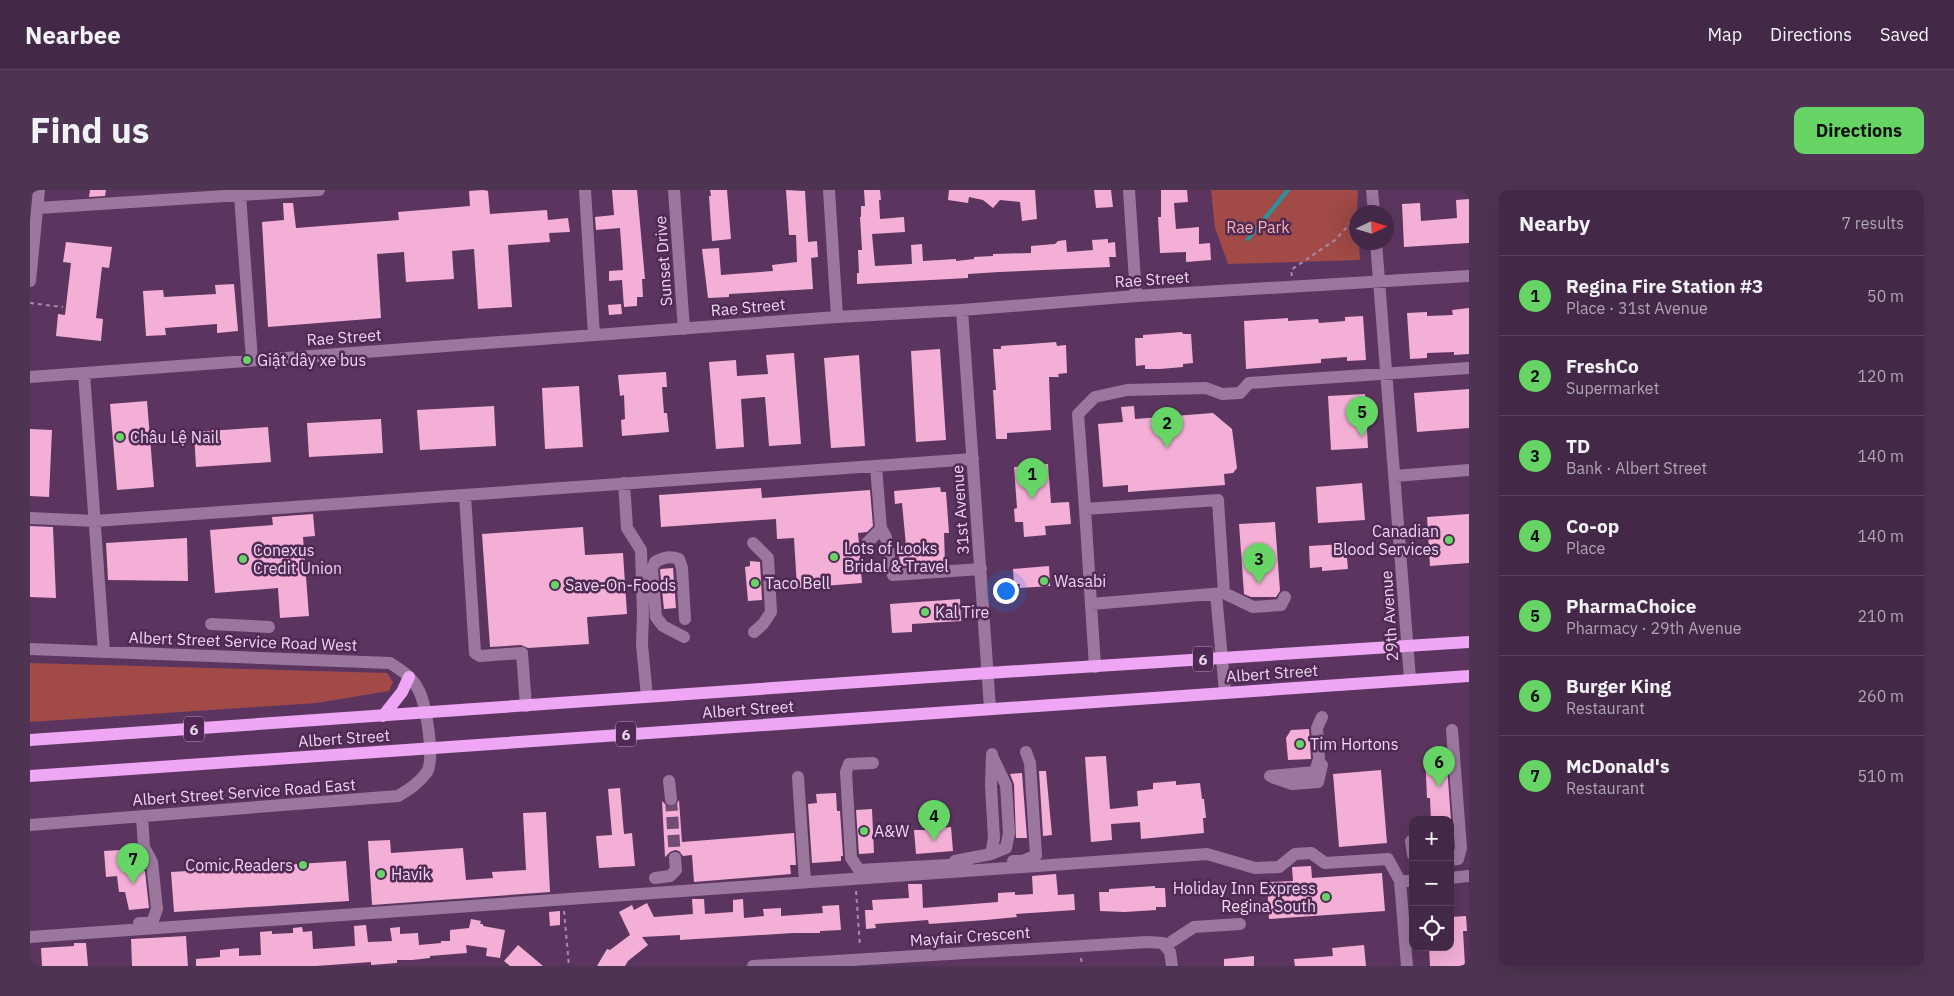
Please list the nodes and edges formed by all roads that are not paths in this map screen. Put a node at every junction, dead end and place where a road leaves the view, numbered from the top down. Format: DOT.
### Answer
graph roads {
  1 [pos="40,190"];
  2 [pos="319,190"];
  3 [pos="585,190"];
  4 [pos="674,190"];
  5 [pos="829,190"];
  6 [pos="1128,190"];
  7 [pos="1372,190"];
  8 [pos="240,195"];
  9 [pos="1373,205"];
  10 [pos="38,208"];
  11 [pos="1377,250"];
  12 [pos="1469,276"];
  13 [pos="30,281"];
  14 [pos="1380,281"];
  15 [pos="1136,296"];
  16 [pos="962,310"];
  17 [pos="837,316"];
  18 [pos="684,329"];
  19 [pos="594,336"];
  20 [pos="252,360"];
  21 [pos="1469,368"];
  22 [pos="84,373"];
  23 [pos="1387,373"];
  24 [pos="30,377"];
  25 [pos="973,458"];
  26 [pos="876,466"];
  27 [pos="1469,470"];
  28 [pos="1395,476"];
  29 [pos="624,483"];
  30 [pos="465,495"];
  31 [pos="1085,509"];
  32 [pos="30,518"];
  33 [pos="95,521"];
  34 [pos="881,529"];
  35 [pos="753,543"];
  36 [pos="867,543"];
  37 [pos="981,569"];
  38 [pos="1220,594"];
  39 [pos="1285,597"];
  40 [pos="1091,604"];
  41 [pos="685,618"];
  42 [pos="211,624"];
  43 [pos="269,627"];
  44 [pos="754,632"];
  45 [pos="684,637"];
  46 [pos="1469,642"];
  47 [pos="1408,646"];
  48 [pos="30,649"];
  49 [pos="104,652"];
  50 [pos="1222,658"];
  51 [pos="1095,667"];
  52 [pos="988,673"];
  53 [pos="1469,676"];
  54 [pos="409,677"];
  55 [pos="1410,679"];
  56 [pos="1225,692"];
  57 [pos="647,697"];
  58 [pos="526,706"];
  59 [pos="990,708"];
  60 [pos="427,713"];
  61 [pos="382,716"];
  62 [pos="1322,717"];
  63 [pos="1452,730"];
  64 [pos="30,740"];
  65 [pos="429,748"];
  66 [pos="1026,752"];
  67 [pos="1326,752"];
  68 [pos="992,754"];
  69 [pos="873,763"];
  70 [pos="30,776"];
  71 [pos="798,777"];
  72 [pos="669,781"];
  73 [pos="671,799"];
  74 [pos="142,816"];
  75 [pos="30,825"];
  76 [pos="675,858"];
  77 [pos="1454,860"];
  78 [pos="941,864"];
  79 [pos="1469,876"];
  80 [pos="655,878"];
  81 [pos="1454,878"];
  82 [pos="1407,881"];
  83 [pos="805,882"];
  84 [pos="121,924"];
  85 [pos="1240,924"];
  86 [pos="30,937"];
  87 [pos="1165,946"];
  88 [pos="753,966"];
  89 [pos="1172,966"];
  90 [pos="1407,966"];
  1 -- 10 [label="street"];
  2 -- 8 [label="street"];
  3 -- 19 [label="street"];
  4 -- 18 [label="street, Sunset Drive"];
  5 -- 17 [label="street"];
  6 -- 15 [label="street"];
  7 -- 9 [label="street"];
  8 -- 10 [label="street"];
  8 -- 20 [label="street"];
  10 -- 13 [label="street"];
  11 -- 14 [label="street, 29th Avenue"];
  12 -- 14 [label="street, Rae Street"];
  14 -- 15 [label="street, Rae Street"];
  14 -- 23 [label="street, 29th Avenue"];
  15 -- 16 [label="street, Rae Street"];
  16 -- 17 [label="street, Rae Street"];
  16 -- 25 [label="street, 31st Avenue"];
  17 -- 18 [label="street, Rae Street"];
  18 -- 19 [label="street, Rae Street"];
  19 -- 20 [label="street, Rae Street"];
  20 -- 22 [label="street, Rae Street"];
  21 -- 23 [label="street"];
  22 -- 24 [label="street, Rae Street"];
  22 -- 33 [label="street"];
  23 -- 28 [label="street, 29th Avenue"];
  23 -- 31 [label="street"];
  25 -- 26 [label="street"];
  25 -- 37 [label="street, 31st Avenue"];
  26 -- 29 [label="street"];
  26 -- 34 [label="street"];
  27 -- 28 [label="street"];
  28 -- 47 [label="street, 29th Avenue"];
  29 -- 30 [label="street"];
  29 -- 57 [label="street"];
  30 -- 33 [label="street"];
  30 -- 58 [label="street"];
  31 -- 38 [label="street"];
  31 -- 40 [label="street"];
  32 -- 33 [label="street"];
  33 -- 49 [label="street"];
  34 -- 36 [label="street"];
  34 -- 37 [label="street"];
  35 -- 44 [label="street"];
  37 -- 52 [label="street, 31st Avenue"];
  38 -- 39 [label="street"];
  38 -- 40 [label="street"];
  38 -- 50 [label="street"];
  40 -- 51 [label="street"];
  41 -- 45 [label="street"];
  42 -- 43 [label="street"];
  46 -- 47 [label="main road, Albert Street / 6"];
  47 -- 50 [label="main road, Albert Street / 6"];
  47 -- 55 [label="street, 29th Avenue"];
  48 -- 49 [label="street, Albert Street Service Road West"];
  49 -- 54 [label="street, Albert Street Service Road West"];
  50 -- 51 [label="main road, Albert Street / 6"];
  50 -- 56 [label="street"];
  51 -- 52 [label="main road, Albert Street / 6"];
  52 -- 57 [label="main road, Albert Street / 6"];
  52 -- 59 [label="street, 31st Avenue"];
  53 -- 55 [label="main road, Albert Street / 6"];
  54 -- 60 [label="street, Albert Street Service Road West"];
  54 -- 61 [label="main road"];
  55 -- 56 [label="main road, Albert Street / 6"];
  56 -- 59 [label="main road, Albert Street / 6"];
  57 -- 58 [label="main road, Albert Street / 6"];
  58 -- 60 [label="main road, Albert Street / 6"];
  59 -- 65 [label="main road, Albert Street / 6"];
  60 -- 61 [label="main road, Albert Street / 6"];
  60 -- 65 [label="street, Albert Street Service Road East"];
  61 -- 64 [label="main road, Albert Street / 6"];
  62 -- 67 [label="street"];
  63 -- 77 [label="street"];
  65 -- 70 [label="main road, Albert Street / 6"];
  65 -- 74 [label="street, Albert Street Service Road East"];
  66 -- 78 [label="street"];
  68 -- 78 [label="street"];
  69 -- 78 [label="street"];
  71 -- 83 [label="street"];
  72 -- 73 [label="street"];
  74 -- 75 [label="street, Albert Street Service Road East"];
  74 -- 84 [label="street"];
  76 -- 80 [label="street"];
  79 -- 81 [label="street"];
  82 -- 83 [label="street"];
  82 -- 90 [label="street"];
  83 -- 86 [label="street"];
  85 -- 87 [label="street"];
  87 -- 88 [label="street, Mayfair Crescent"];
  87 -- 89 [label="street"];
}
